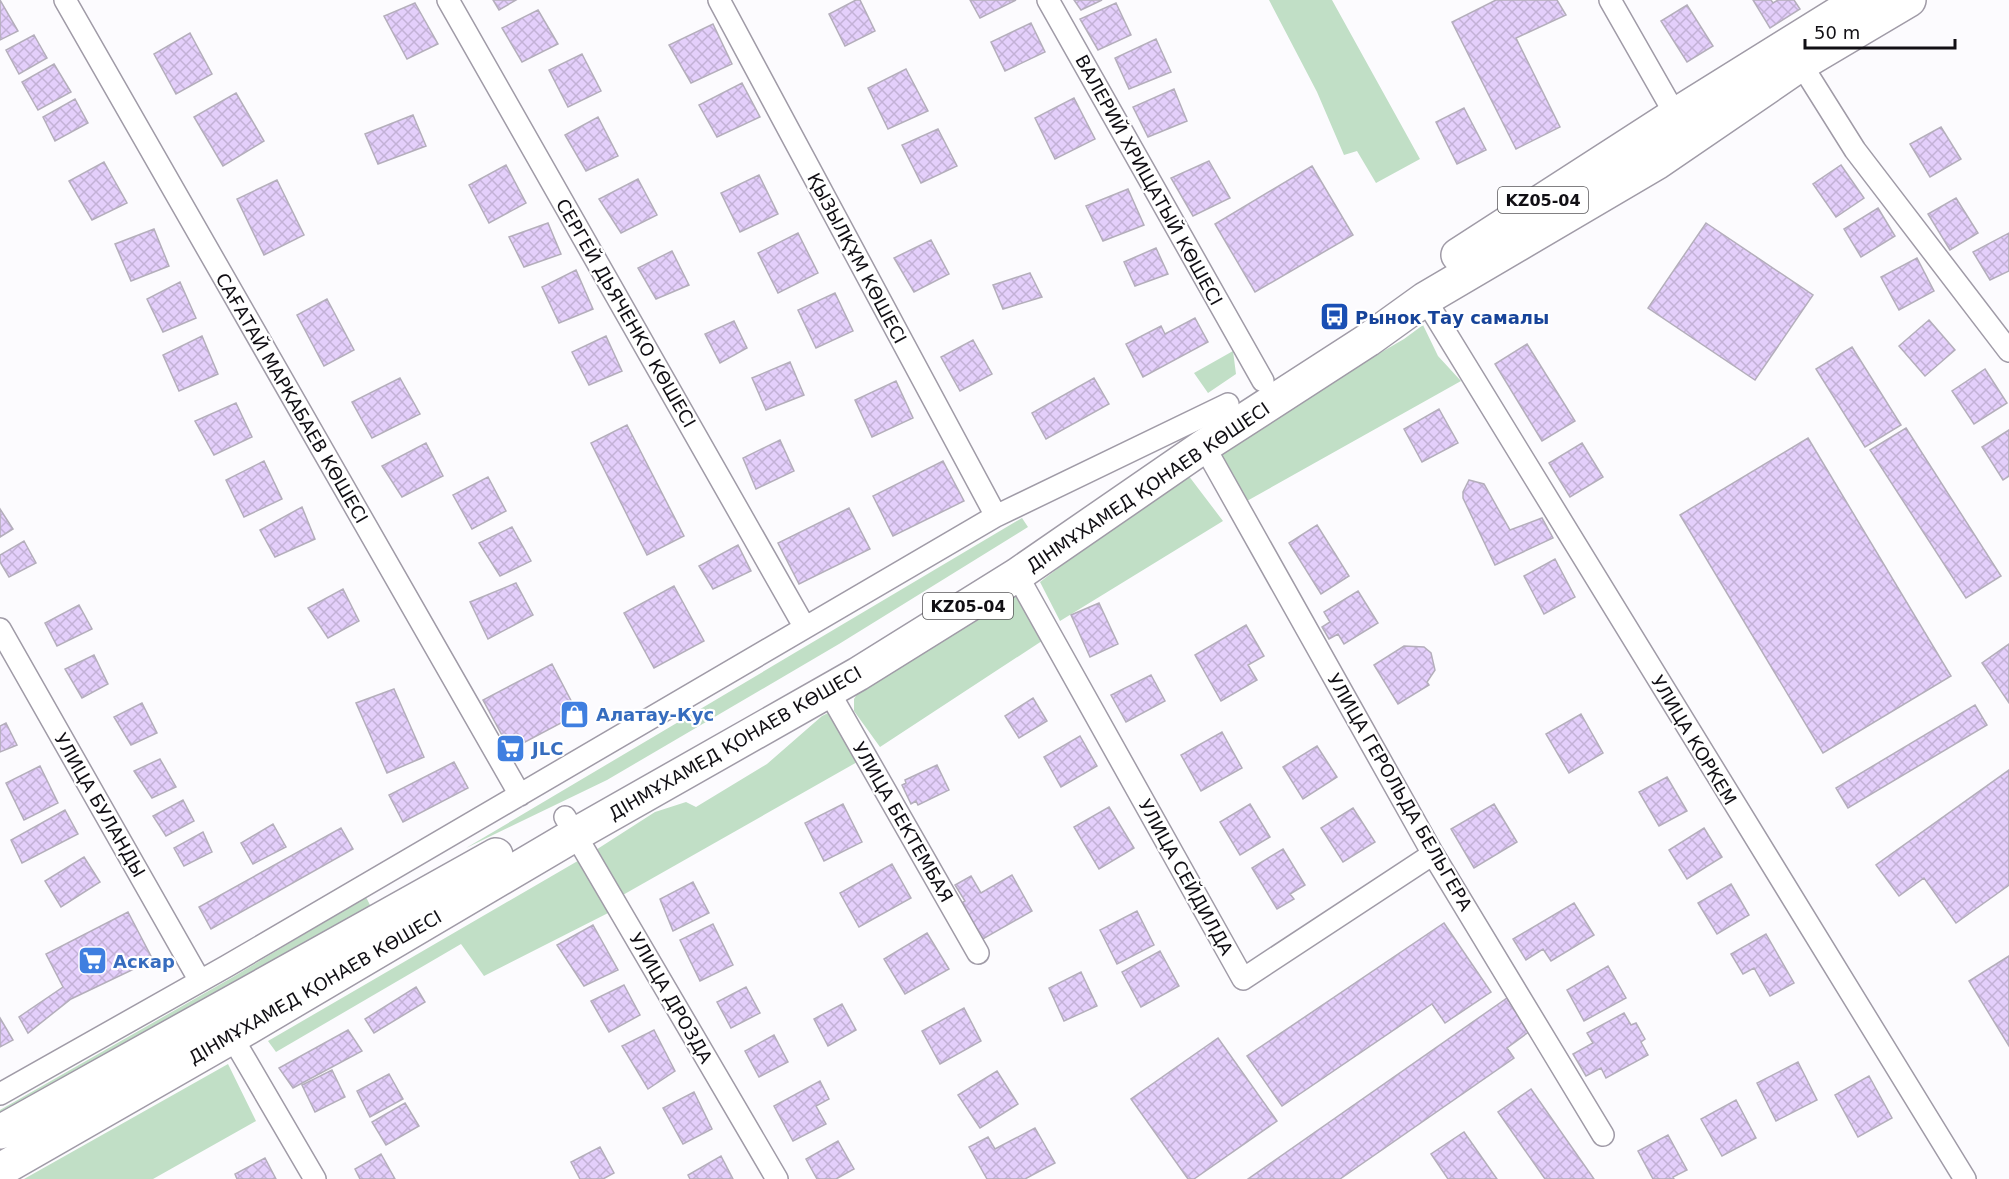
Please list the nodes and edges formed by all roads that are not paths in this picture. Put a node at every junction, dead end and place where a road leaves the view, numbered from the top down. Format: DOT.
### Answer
graph roads {
  1 [pos="65,0"];
  2 [pos="448,0"];
  3 [pos="719,0"];
  4 [pos="1048,0"];
  5 [pos="1610,0"];
  6 [pos="1909,0"];
  7 [pos="1846,4"];
  8 [pos="1801,64"];
  9 [pos="1675,114"];
  10 [pos="1425,299"];
  11 [pos="2009,351"];
  12 [pos="1257,371"];
  13 [pos="1228,404"];
  14 [pos="1204,446"];
  15 [pos="996,516"];
  16 [pos="1017,575"];
  17 [pos="804,626"];
  18 [pos="0,629"];
  19 [pos="828,692"];
  20 [pos="520,795"];
  21 [pos="570,825"];
  22 [pos="1433,854"];
  23 [pos="978,953"];
  24 [pos="200,981"];
  25 [pos="232,1038"];
  26 [pos="0,1095"];
  27 [pos="0,1132"];
  28 [pos="1603,1135"];
  29 [pos="0,1170"];
  30 [pos="315,1179"];
  31 [pos="777,1179"];
  32 [pos="1965,1179"];
  1 -- 20 [label="street, САҒАТАЙ МАРКАБАЕВ КӨШЕСІ"];
  2 -- 17 [label="street, СЕРГЕЙ ДЬЯЧЕНКО КӨШЕСІ"];
  3 -- 15 [label="street, ҚЫЗЫЛҚҰМ КӨШЕСІ"];
  4 -- 12 [label="street, ВАЛЕРИЙ ХРИЩАТЫЙ КӨШЕСІ"];
  5 -- 9 [label="street"];
  6 -- 8 [label="main road, ДІНМҰХАМЕД ҚОНАЕВ КӨШЕСІ / KZ05-04"];
  7 -- 9 [label="main road, ДІНМҰХАМЕД ҚОНАЕВ КӨШЕСІ / KZ05-04"];
  8 -- 10 [label="main road, ДІНМҰХАМЕД ҚОНАЕВ КӨШЕСІ / KZ05-04"];
  8 -- 11 [label="street"];
  9 -- 12 [label="main road, ДІНМҰХАМЕД ҚОНАЕВ КӨШЕСІ / KZ05-04"];
  10 -- 14 [label="main road, ДІНМҰХАМЕД ҚОНАЕВ КӨШЕСІ / KZ05-04"];
  10 -- 32 [label="street, УЛИЦА КОРКЕМ"];
  12 -- 13 [label="main road, ДІНМҰХАМЕД ҚОНАЕВ КӨШЕСІ / KZ05-04"];
  13 -- 15 [label="street"];
  13 -- 21 [label="main road, ДІНМҰХАМЕД ҚОНАЕВ КӨШЕСІ / KZ05-04"];
  14 -- 16 [label="main road, ДІНМҰХАМЕД ҚОНАЕВ КӨШЕСІ / KZ05-04"];
  14 -- 22 [label="street, УЛИЦА ГЕРОЛЬДА БЕЛЬГЕРА"];
  15 -- 17 [label="street"];
  16 -- 19 [label="main road, ДІНМҰХАМЕД ҚОНАЕВ КӨШЕСІ / KZ05-04"];
  16 -- 22 [label="street, УЛИЦА СЕЙДИЛДА"];
  17 -- 20 [label="street"];
  18 -- 24 [label="street, УЛИЦА БУЛАНДЫ"];
  19 -- 21 [label="main road, ДІНМҰХАМЕД ҚОНАЕВ КӨШЕСІ / KZ05-04"];
  19 -- 23 [label="street, УЛИЦА БЕКТЕМБАЯ"];
  20 -- 24 [label="street"];
  21 -- 25 [label="main road, ДІНМҰХАМЕД ҚОНАЕВ КӨШЕСІ / KZ05-04"];
  21 -- 27 [label="main road, ДІНМҰХАМЕД ҚОНАЕВ КӨШЕСІ / KZ05-04"];
  21 -- 31 [label="street, УЛИЦА ДРОЗДА"];
  22 -- 28 [label="street, УЛИЦА ГЕРОЛЬДА БЕЛЬГЕРА"];
  24 -- 26 [label="street"];
  25 -- 29 [label="main road, ДІНМҰХАМЕД ҚОНАЕВ КӨШЕСІ / KZ05-04"];
  25 -- 30 [label="street"];
}
